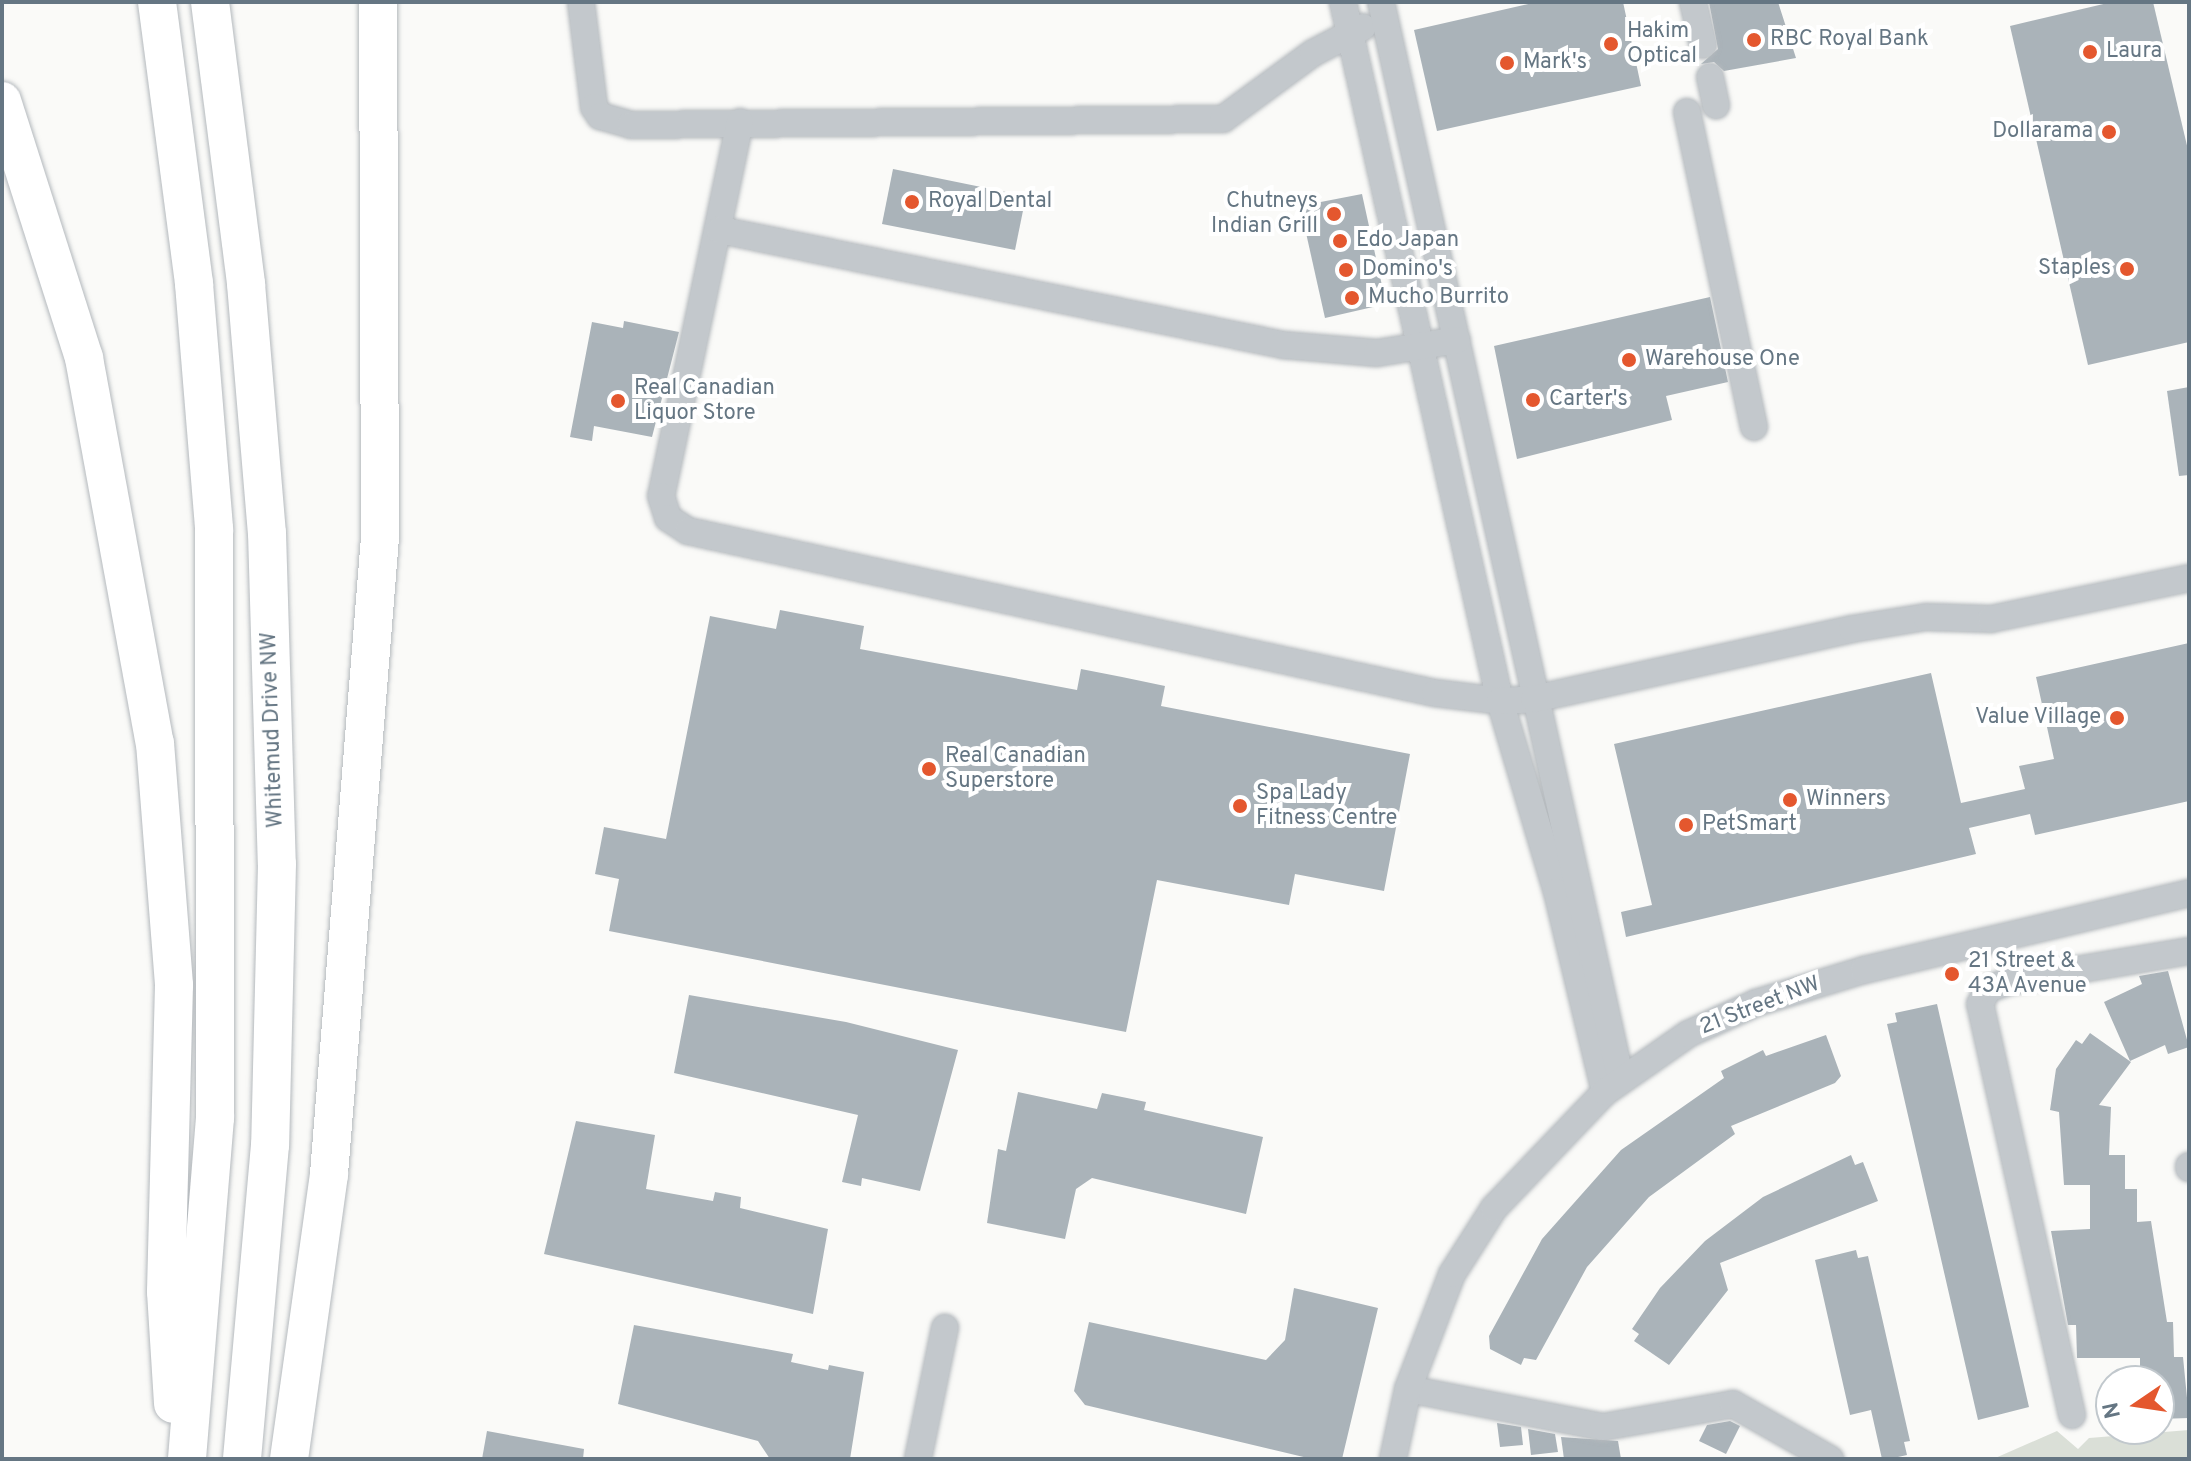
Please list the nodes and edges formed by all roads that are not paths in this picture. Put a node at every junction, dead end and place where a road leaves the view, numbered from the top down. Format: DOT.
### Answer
graph roads {
  1 [pos="157,2"];
  2 [pos="210,2"];
  3 [pos="378,2"];
  4 [pos="581,2"];
  5 [pos="1342,2"];
  6 [pos="1693,2"];
  7 [pos="1388,5"];
  8 [pos="1350,37"];
  9 [pos="1703,45"];
  10 [pos="1313,53"];
  11 [pos="1710,77"];
  12 [pos="2,86"];
  13 [pos="2,101"];
  14 [pos="1716,105"];
  15 [pos="1687,112"];
  16 [pos="740,122"];
  17 [pos="22,160"];
  18 [pos="720,230"];
  19 [pos="1457,340"];
  20 [pos="1420,348"];
  21 [pos="1754,427"];
  22 [pos="2189,578"];
  23 [pos="1534,699"];
  24 [pos="1500,701"];
  25 [pos="2189,893"];
  26 [pos="2188,954"];
  27 [pos="1613,1086"];
  28 [pos="945,1328"];
  29 [pos="1408,1389"];
  30 [pos="2072,1415"];
  31 [pos="176,1459"];
  32 [pos="187,1459"];
  33 [pos="242,1459"];
  34 [pos="289,1459"];
  35 [pos="918,1459"];
  36 [pos="1393,1459"];
  37 [pos="1830,1459"];
  1 -- 32 [label="highway"];
  2 -- 33 [label="highway, Whitemud Drive NW"];
  3 -- 34 [label="highway"];
  4 -- 16 [label="street"];
  5 -- 8 [label="street"];
  5 -- 10 [label="street"];
  6 -- 9 [label="street"];
  7 -- 8 [label="street"];
  7 -- 19 [label="street"];
  8 -- 10 [label="street"];
  8 -- 20 [label="street"];
  10 -- 16 [label="street"];
  11 -- 14 [label="street"];
  12 -- 17 [label="highway"];
  13 -- 17 [label="highway"];
  15 -- 21 [label="street"];
  16 -- 18 [label="street"];
  17 -- 31 [label="highway"];
  18 -- 20 [label="street"];
  18 -- 24 [label="street"];
  19 -- 20 [label="street"];
  19 -- 23 [label="street"];
  20 -- 24 [label="street"];
  22 -- 23 [label="street"];
  23 -- 24 [label="street"];
  23 -- 27 [label="street"];
  24 -- 27 [label="street"];
  25 -- 27 [label="street, 21 Street NW"];
  26 -- 30 [label="street"];
  27 -- 29 [label="street, 21 Street NW"];
  28 -- 35 [label="street"];
  29 -- 36 [label="street, 21 Street NW"];
  29 -- 37 [label="street"];
}
